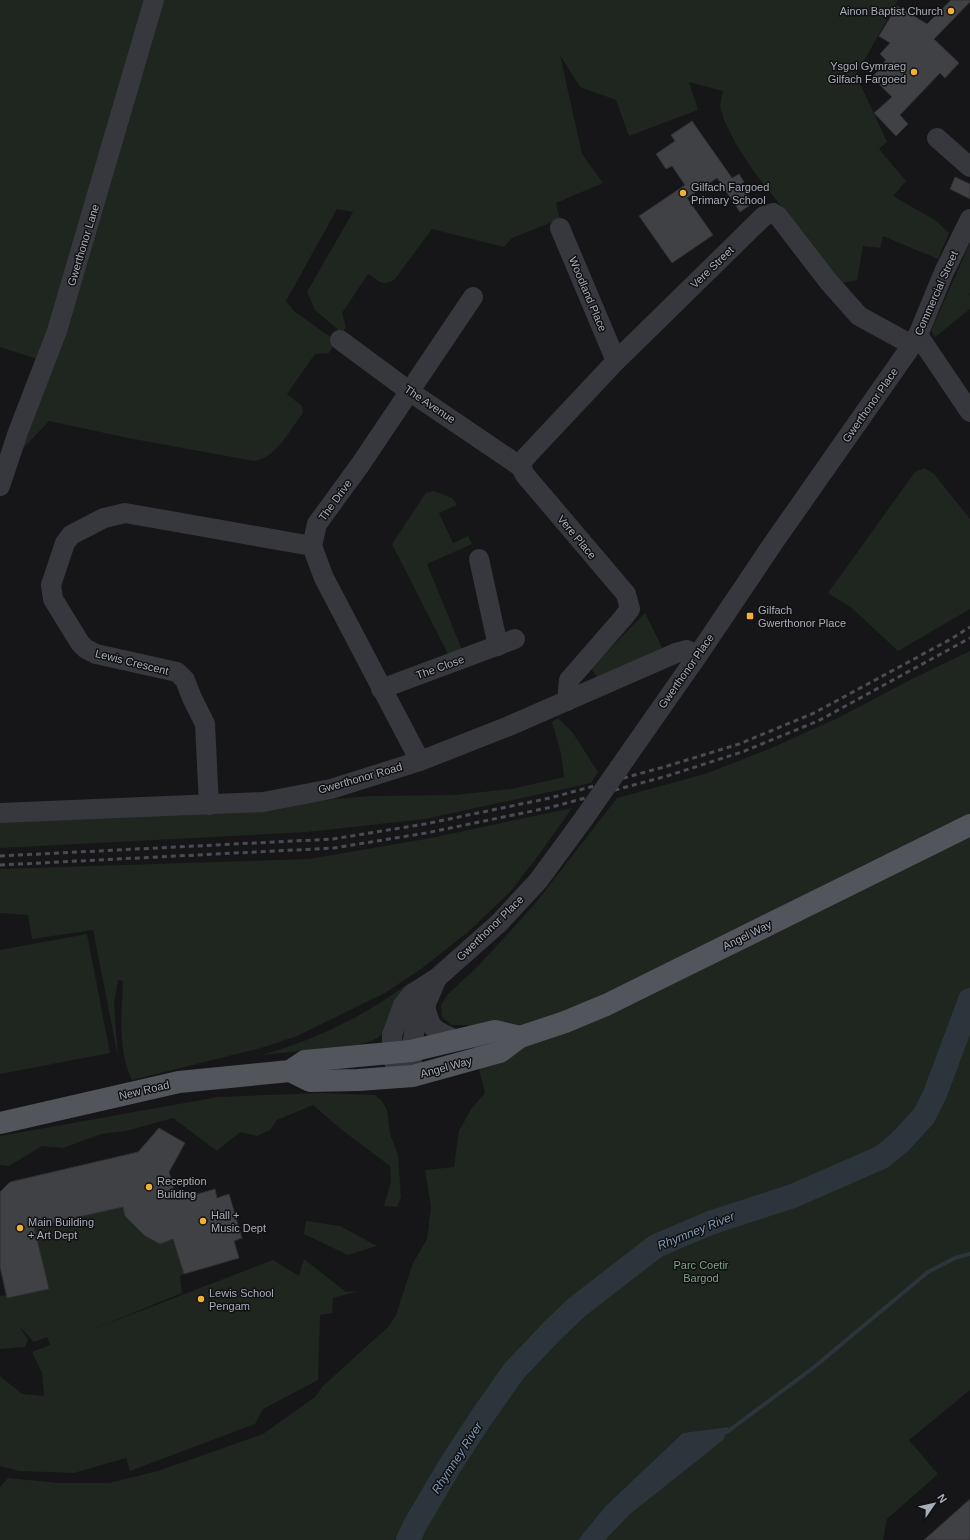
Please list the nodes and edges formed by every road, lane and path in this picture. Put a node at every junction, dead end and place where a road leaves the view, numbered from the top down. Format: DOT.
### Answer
graph roads {
  1 [pos="154,0"];
  2 [pos="937,138"];
  3 [pos="970,167"];
  4 [pos="970,219"];
  5 [pos="560,228"];
  6 [pos="474,297"];
  7 [pos="340,340"];
  8 [pos="915,340"];
  9 [pos="616,361"];
  10 [pos="410,391"];
  11 [pos="970,412"];
  12 [pos="521,467"];
  13 [pos="0,486"];
  14 [pos="312,546"];
  15 [pos="479,559"];
  16 [pos="698,655"];
  17 [pos="381,689"];
  18 [pos="567,701"];
  19 [pos="420,760"];
  20 [pos="209,805"];
  21 [pos="0,813"];
  22 [pos="970,825"];
  23 [pos="437,978"];
  24 [pos="425,1006"];
  25 [pos="520,1037"];
  26 [pos="456,1040"];
  27 [pos="401,1052"];
  28 [pos="290,1072"];
  29 [pos="406,1076"];
  30 [pos="0,1123"];
  1 -- 13 [label="street, Gwerthonor Lane"];
  2 -- 3 [label="street"];
  4 -- 8 [label="street, Commercial Street"];
  5 -- 9 [label="street, Woodland Place"];
  6 -- 10 [label="street, The Drive"];
  7 -- 10 [label="street, The Avenue"];
  8 -- 9 [label="street, Vere Street"];
  8 -- 11 [label="street"];
  8 -- 16 [label="street, Gwerthonor Place"];
  9 -- 12 [label="street, Vere Street"];
  10 -- 12 [label="street, The Avenue"];
  10 -- 14 [label="street, The Drive"];
  12 -- 18 [label="street, Vere Place"];
  14 -- 17 [label="street"];
  14 -- 20 [label="street, Lewis Crescent"];
  15 -- 17 [label="street, The Close"];
  16 -- 18 [label="street, Gwerthonor Road"];
  16 -- 23 [label="street, Gwerthonor Place, bridge"];
  17 -- 19 [label="street"];
  18 -- 19 [label="street, Gwerthonor Road"];
  19 -- 20 [label="street, Gwerthonor Road"];
  20 -- 21 [label="street, Gwerthonor Road"];
  22 -- 25 [label="main road, Angel Way"];
  23 -- 24 [label="street, Gwerthonor Place"];
  23 -- 27 [label="street, Gwerthonor Place"];
  24 -- 26 [label="street"];
  24 -- 27 [label="street, Gwerthonor Place"];
  25 -- 26 [label="main road, Angel Way"];
  25 -- 29 [label="main road, Angel Way"];
  26 -- 27 [label="main road, Angel Way"];
  27 -- 28 [label="main road, New Road"];
  27 -- 29 [label="street"];
  28 -- 29 [label="main road, New Road"];
  28 -- 30 [label="main road, New Road"];
}
